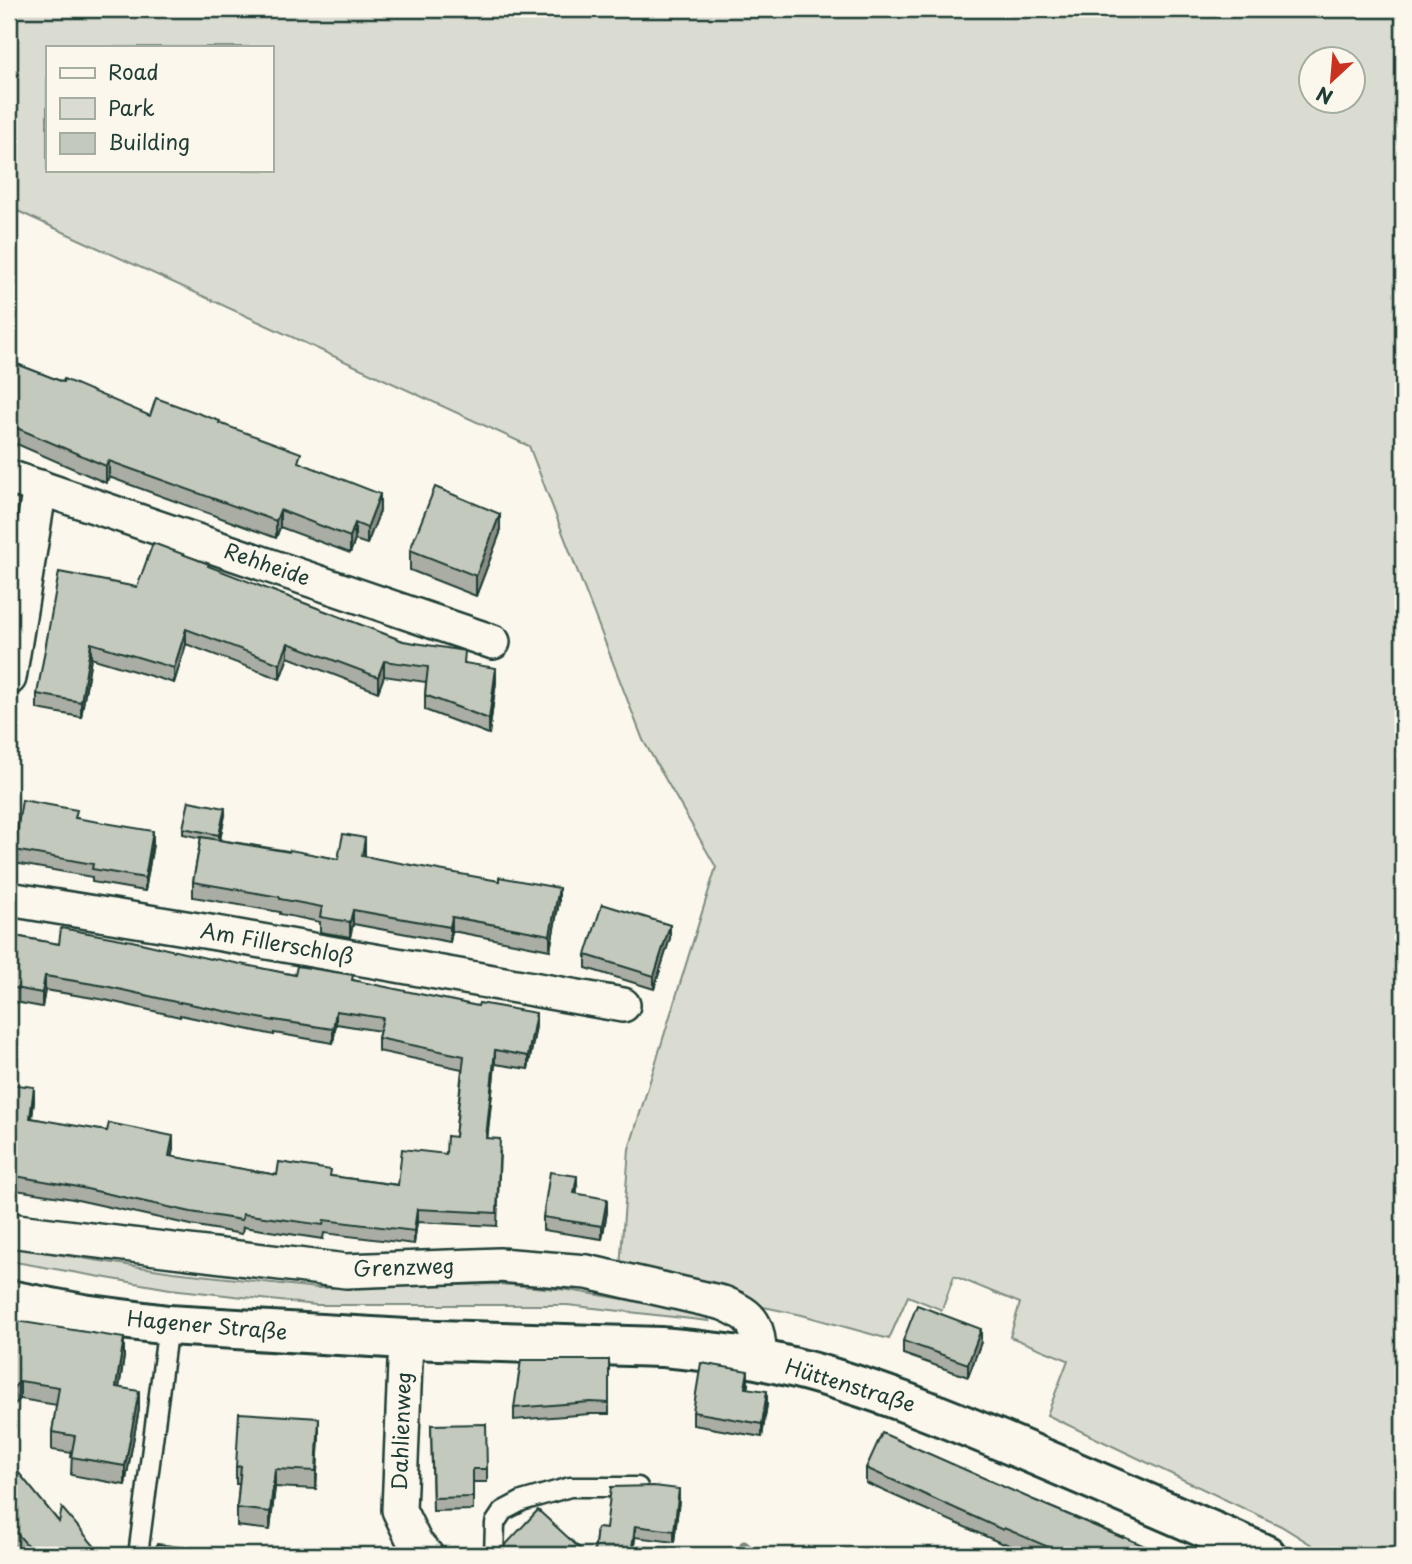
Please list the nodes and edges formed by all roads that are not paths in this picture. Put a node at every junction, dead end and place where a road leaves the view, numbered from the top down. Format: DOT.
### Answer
graph roads {
  1 [pos="9,477"];
  2 [pos="40,487"];
  3 [pos="493,642"];
  4 [pos="9,678"];
  5 [pos="9,899"];
  6 [pos="623,1005"];
  7 [pos="9,1230"];
  8 [pos="9,1300"];
  9 [pos="168,1325"];
  10 [pos="406,1339"];
  11 [pos="760,1359"];
  12 [pos="649,1487"];
  13 [pos="138,1555"];
  14 [pos="426,1555"];
  15 [pos="494,1555"];
  16 [pos="1266,1555"];
  1 -- 2 [label="street, Rehheide"];
  2 -- 3 [label="street, Rehheide"];
  2 -- 4 [label="street"];
  5 -- 6 [label="street, Am Fillerschloß"];
  7 -- 11 [label="street, Grenzweg"];
  8 -- 9 [label="main road, Hagener Straße"];
  9 -- 10 [label="main road, Hagener Straße"];
  9 -- 13 [label="lane"];
  10 -- 11 [label="main road, Hüttenstraße"];
  10 -- 14 [label="street, Dahlienweg"];
  11 -- 16 [label="main road, Hüttenstraße"];
  12 -- 15 [label="lane"];
}
